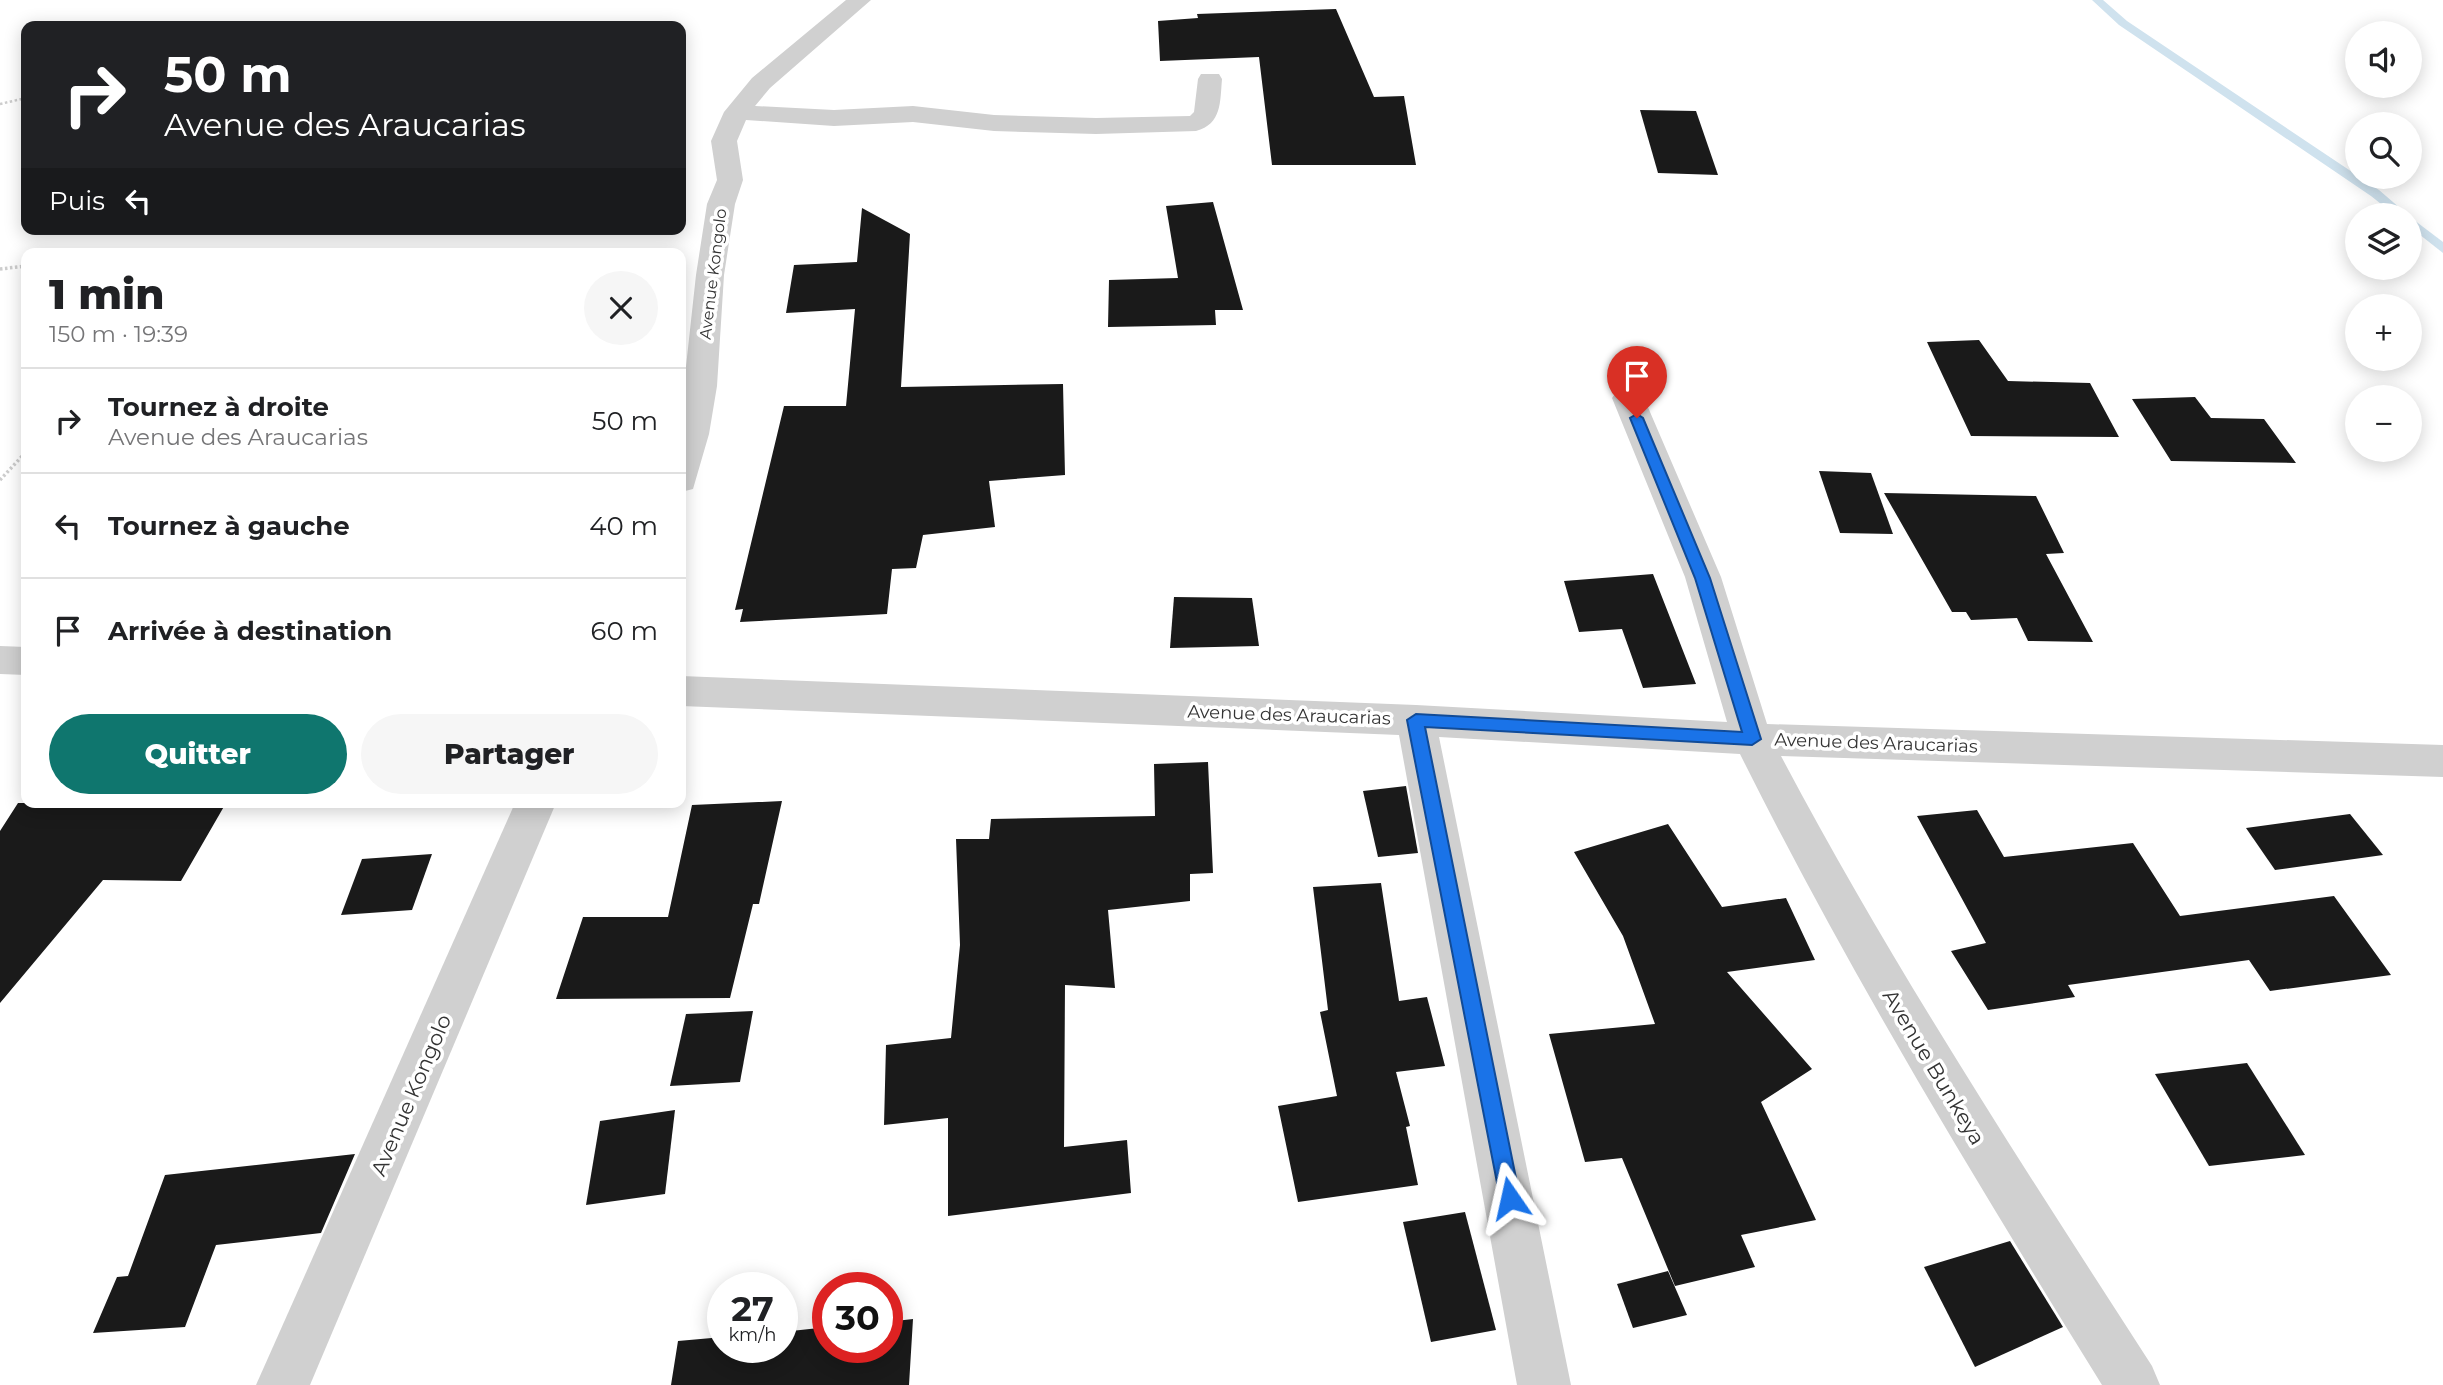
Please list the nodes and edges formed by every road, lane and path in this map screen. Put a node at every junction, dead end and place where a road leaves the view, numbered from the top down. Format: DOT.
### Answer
graph roads {
  1 [pos="860,0"];
  2 [pos="1210,79"];
  3 [pos="21,99"];
  4 [pos="0,104"];
  5 [pos="737,112"];
  6 [pos="21,267"];
  7 [pos="0,269"];
  8 [pos="1628,398"];
  9 [pos="21,457"];
  10 [pos="686,461"];
  11 [pos="0,480"];
  12 [pos="0,660"];
  13 [pos="21,662"];
  14 [pos="686,691"];
  15 [pos="1416,720"];
  16 [pos="1752,739"];
  17 [pos="2443,761"];
  18 [pos="534,808"];
  19 [pos="283,1385"];
  20 [pos="1544,1385"];
  21 [pos="2133,1385"];
  1 -- 5 [label="street, Avenue Kongolo"];
  2 -- 5 [label="street"];
  3 -- 4 [label="path"];
  5 -- 10 [label="street, Avenue Kongolo"];
  6 -- 7 [label="path"];
  8 -- 16 [label="street, Avenue Bunkeya"];
  9 -- 11 [label="path"];
  12 -- 13 [label="street"];
  14 -- 15 [label="street, Avenue des Araucarias"];
  15 -- 16 [label="street, Avenue des Araucarias"];
  15 -- 20 [label="street"];
  16 -- 17 [label="street, Avenue des Araucarias"];
  16 -- 21 [label="street, Avenue Bunkeya"];
  18 -- 19 [label="street, Avenue Kongolo"];
}
